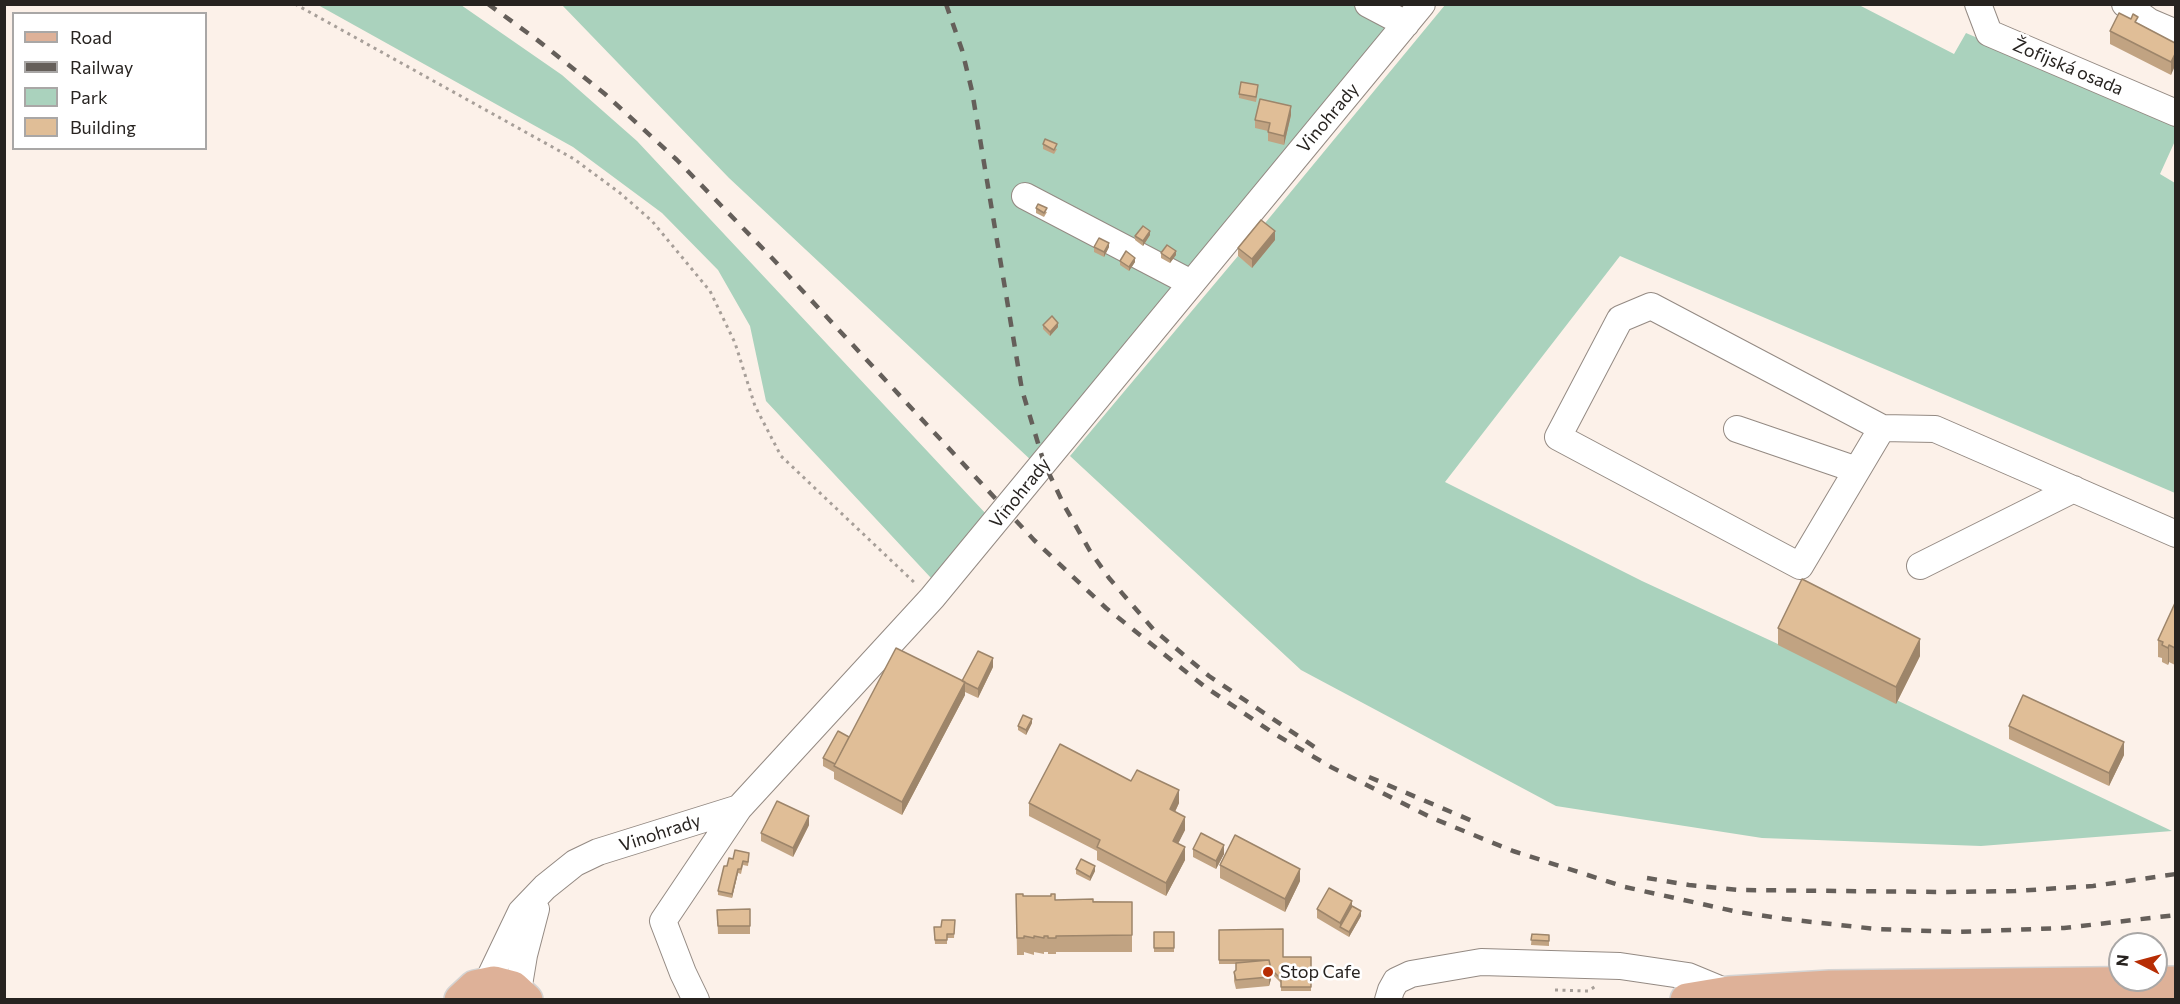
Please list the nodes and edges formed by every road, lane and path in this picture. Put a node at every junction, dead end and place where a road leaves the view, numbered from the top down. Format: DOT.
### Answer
graph roads {
  1 [pos="295,4"];
  2 [pos="1368,4"];
  3 [pos="1422,4"];
  4 [pos="1978,4"];
  5 [pos="2125,4"];
  6 [pos="1406,24"];
  7 [pos="2175,33"];
  8 [pos="2175,113"];
  9 [pos="1025,195"];
  10 [pos="1191,283"];
  11 [pos="1882,428"];
  12 [pos="1737,429"];
  13 [pos="1857,470"];
  14 [pos="2074,489"];
  15 [pos="2175,534"];
  16 [pos="1920,566"];
  17 [pos="932,598"];
  18 [pos="739,808"];
  19 [pos="2175,983"];
  20 [pos="498,993"];
  21 [pos="1728,993"];
  22 [pos="696,999"];
  23 [pos="1388,999"];
  24 [pos="1687,999"];
  1 -- 17 [label="path"];
  2 -- 6 [label="street"];
  3 -- 6 [label="street, Vinohrady"];
  4 -- 8 [label="street, Žofijská osada"];
  5 -- 7 [label="street"];
  6 -- 10 [label="street, Vinohrady"];
  9 -- 10 [label="street"];
  10 -- 17 [label="street, Vinohrady"];
  11 -- 13 [label="street"];
  11 -- 13 [label="street"];
  11 -- 14 [label="street"];
  12 -- 13 [label="street"];
  14 -- 15 [label="street"];
  14 -- 16 [label="street"];
  17 -- 18 [label="street, Vinohrady"];
  18 -- 20 [label="street, Vinohrady"];
  18 -- 22 [label="street"];
  19 -- 21 [label="main road"];
  21 -- 23 [label="street"];
  21 -- 24 [label="main road"];
}
